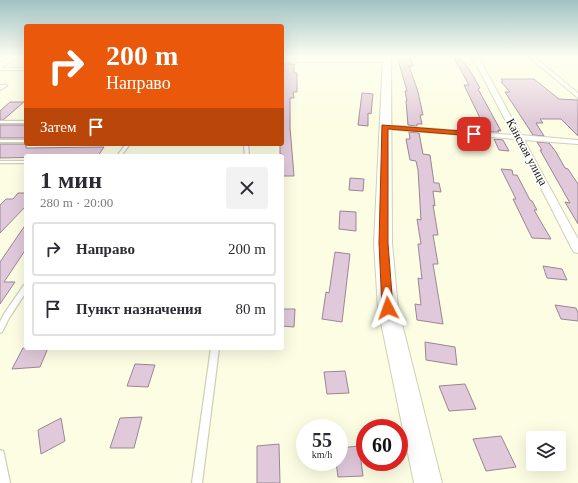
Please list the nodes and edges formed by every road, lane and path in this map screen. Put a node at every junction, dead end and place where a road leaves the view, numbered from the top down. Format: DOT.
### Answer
graph roads {
  1 [pos="386,79"];
  2 [pos="487,79"];
  3 [pos="557,79"];
  4 [pos="0,86"];
  5 [pos="0,89"];
  6 [pos="578,96"];
  7 [pos="0,122"];
  8 [pos="24,122"];
  9 [pos="385,127"];
  10 [pos="519,137"];
  11 [pos="0,141"];
  12 [pos="24,141"];
  13 [pos="578,142"];
  14 [pos="0,162"];
  15 [pos="24,162"];
  16 [pos="578,249"];
  17 [pos="24,289"];
  18 [pos="3,315"];
  19 [pos="0,330"];
  20 [pos="215,350"];
  21 [pos="0,454"];
  22 [pos="5,483"];
  23 [pos="197,483"];
  24 [pos="428,483"];
  1 -- 9 [label="main road"];
  2 -- 10 [label="street, Канская улица"];
  3 -- 6 [label="street"];
  4 -- 5 [label="lane"];
  7 -- 8 [label="lane"];
  9 -- 10 [label="street"];
  9 -- 24 [label="main road"];
  10 -- 13 [label="street"];
  10 -- 16 [label="street, Канская улица"];
  11 -- 12 [label="lane"];
  14 -- 15 [label="lane"];
  17 -- 18 [label="lane"];
  18 -- 19 [label="lane"];
  20 -- 23 [label="lane"];
  21 -- 22 [label="lane"];
}
